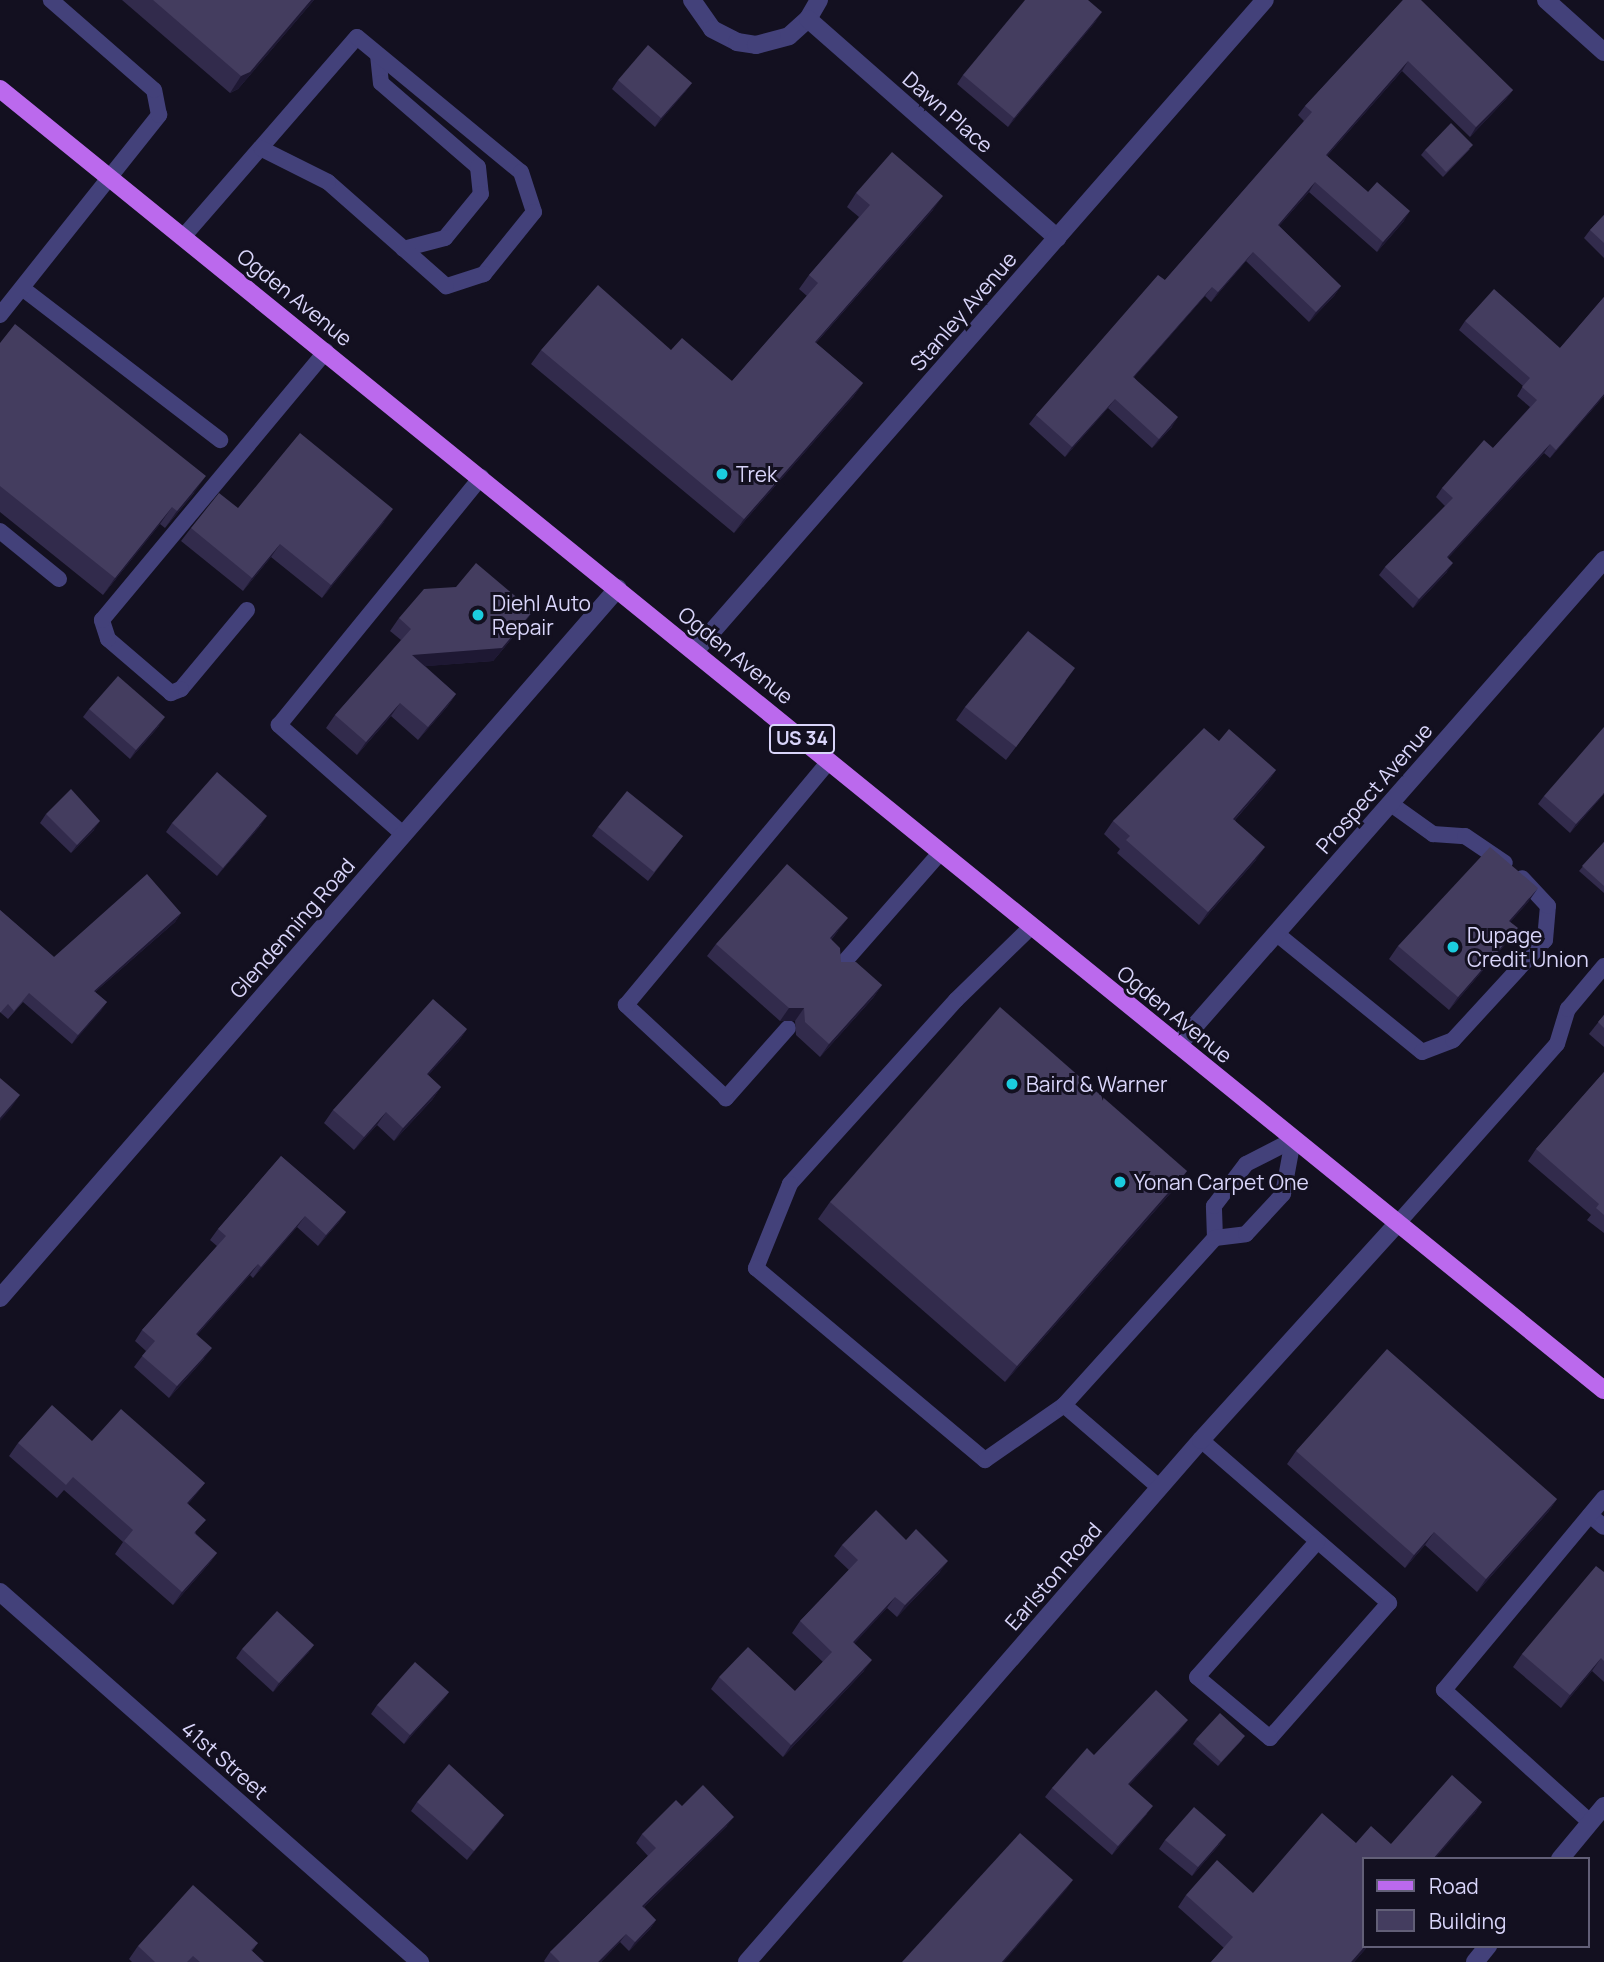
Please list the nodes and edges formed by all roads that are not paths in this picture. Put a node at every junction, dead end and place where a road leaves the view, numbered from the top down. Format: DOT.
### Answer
graph roads {
  1 [pos="51,0"];
  2 [pos="692,0"];
  3 [pos="819,0"];
  4 [pos="1265,0"];
  5 [pos="1546,0"];
  6 [pos="808,19"];
  7 [pos="1604,52"];
  8 [pos="378,55"];
  9 [pos="0,89"];
  10 [pos="261,149"];
  11 [pos="108,178"];
  12 [pos="183,237"];
  13 [pos="1057,238"];
  14 [pos="403,248"];
  15 [pos="22,288"];
  16 [pos="0,315"];
  17 [pos="326,351"];
  18 [pos="220,440"];
  19 [pos="481,477"];
  20 [pos="0,531"];
  21 [pos="1604,560"];
  22 [pos="59,579"];
  23 [pos="618,588"];
  24 [pos="247,610"];
  25 [pos="695,651"];
  26 [pos="829,761"];
  27 [pos="1391,804"];
  28 [pos="404,835"];
  29 [pos="941,852"];
  30 [pos="1032,926"];
  31 [pos="1277,934"];
  32 [pos="1604,966"];
  33 [pos="839,968"];
  34 [pos="788,1028"];
  35 [pos="1178,1045"];
  36 [pos="1293,1140"];
  37 [pos="1398,1223"];
  38 [pos="1215,1238"];
  39 [pos="0,1298"];
  40 [pos="1604,1390"];
  41 [pos="1064,1405"];
  42 [pos="1201,1440"];
  43 [pos="1160,1488"];
  44 [pos="1604,1498"];
  45 [pos="1590,1515"];
  46 [pos="1604,1527"];
  47 [pos="1317,1542"];
  48 [pos="0,1592"];
  49 [pos="1604,1806"];
  50 [pos="1590,1822"];
  51 [pos="1562,1857"];
  52 [pos="1486,1948"];
  53 [pos="420,1962"];
  54 [pos="747,1962"];
  55 [pos="1475,1962"];
  1 -- 11 [label="lane"];
  2 -- 6 [label="street"];
  3 -- 6 [label="street"];
  4 -- 13 [label="street, Stanley Avenue"];
  5 -- 7 [label="street"];
  6 -- 13 [label="street, Dawn Place"];
  8 -- 10 [label="lane"];
  8 -- 14 [label="lane"];
  8 -- 14 [label="lane"];
  9 -- 11 [label="main road, Ogden Avenue / US 34"];
  10 -- 12 [label="lane"];
  10 -- 14 [label="lane"];
  11 -- 12 [label="main road, Ogden Avenue / US 34"];
  11 -- 15 [label="lane"];
  12 -- 17 [label="main road, Ogden Avenue / US 34"];
  13 -- 25 [label="street, Stanley Avenue"];
  15 -- 16 [label="lane"];
  15 -- 18 [label="lane"];
  17 -- 19 [label="main road, Ogden Avenue / US 34"];
  17 -- 24 [label="lane"];
  19 -- 23 [label="main road, Ogden Avenue / US 34"];
  19 -- 28 [label="lane"];
  20 -- 22 [label="lane"];
  21 -- 27 [label="street, Prospect Avenue"];
  23 -- 25 [label="main road, Ogden Avenue / US 34"];
  23 -- 28 [label="street, Glendenning Road"];
  25 -- 26 [label="main road, Ogden Avenue / US 34"];
  26 -- 29 [label="main road, Ogden Avenue / US 34"];
  26 -- 34 [label="lane"];
  27 -- 31 [label="street, Prospect Avenue"];
  27 -- 31 [label="lane"];
  28 -- 39 [label="street, Glendenning Road"];
  29 -- 30 [label="main road, Ogden Avenue / US 34"];
  29 -- 33 [label="lane"];
  30 -- 35 [label="main road, Ogden Avenue / US 34"];
  30 -- 41 [label="lane"];
  31 -- 35 [label="street, Prospect Avenue"];
  32 -- 37 [label="lane"];
  35 -- 36 [label="main road, Ogden Avenue / US 34"];
  36 -- 37 [label="main road, Ogden Avenue / US 34"];
  36 -- 38 [label="lane"];
  36 -- 38 [label="lane"];
  37 -- 40 [label="main road, Ogden Avenue / US 34"];
  37 -- 42 [label="street, Earlston Road"];
  38 -- 41 [label="lane"];
  41 -- 43 [label="lane"];
  42 -- 43 [label="street, Earlston Road"];
  42 -- 47 [label="lane"];
  43 -- 54 [label="street, Earlston Road"];
  44 -- 45 [label="lane"];
  45 -- 46 [label="lane"];
  45 -- 50 [label="lane"];
  47 -- 47 [label="lane"];
  48 -- 53 [label="street, 41st Street"];
  49 -- 50 [label="street"];
  50 -- 51 [label="street"];
  52 -- 55 [label="street"];
}
